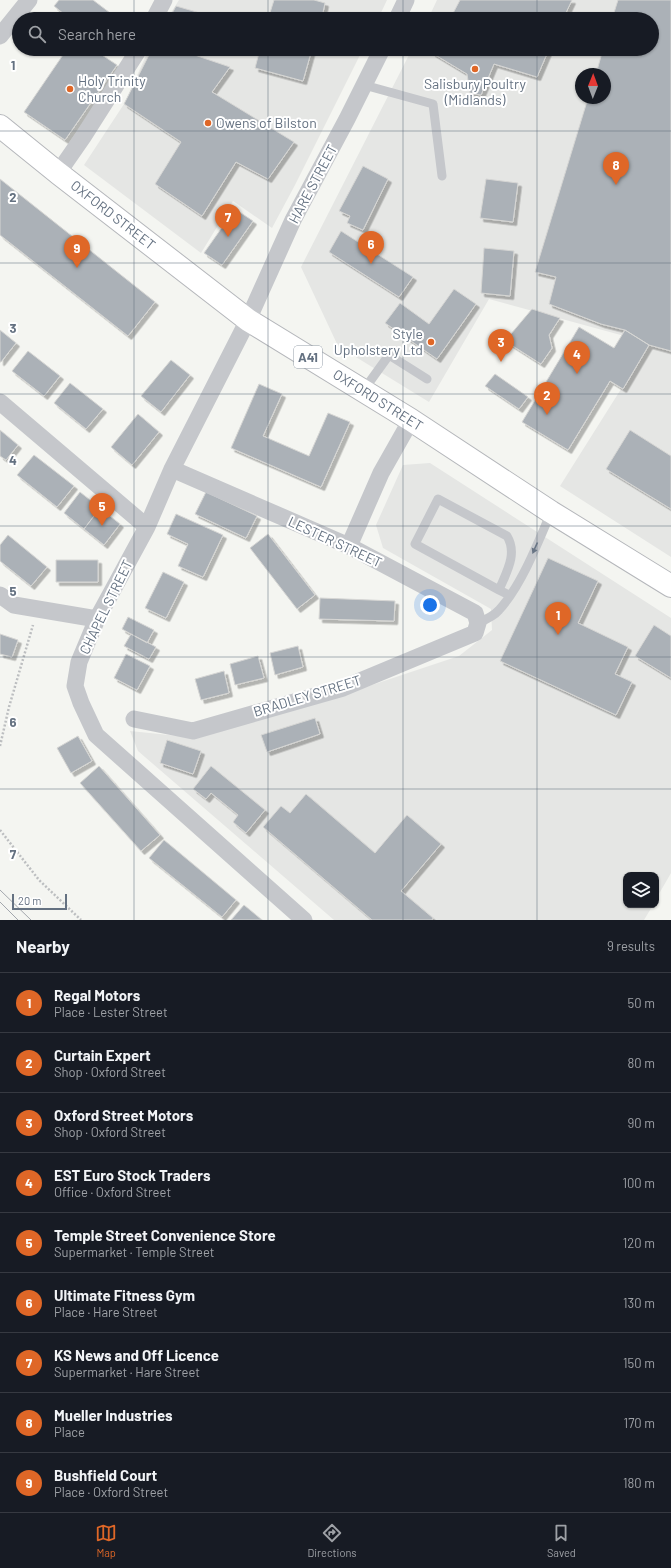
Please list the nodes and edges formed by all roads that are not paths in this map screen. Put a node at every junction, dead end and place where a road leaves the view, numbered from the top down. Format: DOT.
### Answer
graph roads {
  1 [pos="29,0"];
  2 [pos="164,0"];
  3 [pos="406,0"];
  4 [pos="19,12"];
  5 [pos="158,12"];
  6 [pos="400,12"];
  7 [pos="12,21"];
  8 [pos="0,36"];
  9 [pos="135,56"];
  10 [pos="378,56"];
  11 [pos="364,85"];
  12 [pos="0,126"];
  13 [pos="58,173"];
  14 [pos="442,176"];
  15 [pos="248,320"];
  16 [pos="427,380"];
  17 [pos="364,391"];
  18 [pos="0,402"];
  19 [pos="411,420"];
  20 [pos="172,469"];
  21 [pos="550,512"];
  22 [pos="147,527"];
  23 [pos="349,546"];
  24 [pos="671,586"];
  25 [pos="499,590"];
  26 [pos="0,595"];
  27 [pos="510,596"];
  28 [pos="96,619"];
  29 [pos="477,628"];
  30 [pos="134,719"];
  31 [pos="304,920"];
  1 -- 4 [label="street"];
  2 -- 5 [label="street"];
  3 -- 6 [label="street"];
  7 -- 8 [label="street"];
  9 -- 13 [label="street"];
  10 -- 11 [label="street, HARE STREET"];
  11 -- 14 [label="lane"];
  11 -- 15 [label="street, HARE STREET"];
  12 -- 13 [label="highway, OXFORD STREET / A41"];
  13 -- 15 [label="highway, OXFORD STREET / A41"];
  15 -- 17 [label="highway, OXFORD STREET / A41"];
  15 -- 20 [label="street, CHAPEL STREET"];
  16 -- 17 [label="lane"];
  17 -- 19 [label="highway, OXFORD STREET / A41"];
  18 -- 22 [label="street"];
  19 -- 21 [label="highway, OXFORD STREET / A41"];
  19 -- 23 [label="street"];
  20 -- 22 [label="street, CHAPEL STREET"];
  20 -- 23 [label="street, LESTER STREET"];
  21 -- 24 [label="highway, OXFORD STREET / A41"];
  21 -- 27 [label="lane, one-way"];
  22 -- 28 [label="street, CHAPEL STREET"];
  23 -- 29 [label="street, LESTER STREET"];
  25 -- 25 [label="lane"];
  25 -- 27 [label="lane"];
  26 -- 28 [label="street"];
  27 -- 29 [label="lane"];
  28 -- 31 [label="street, CHAPEL STREET"];
  29 -- 30 [label="street, BRADLEY STREET"];
}
